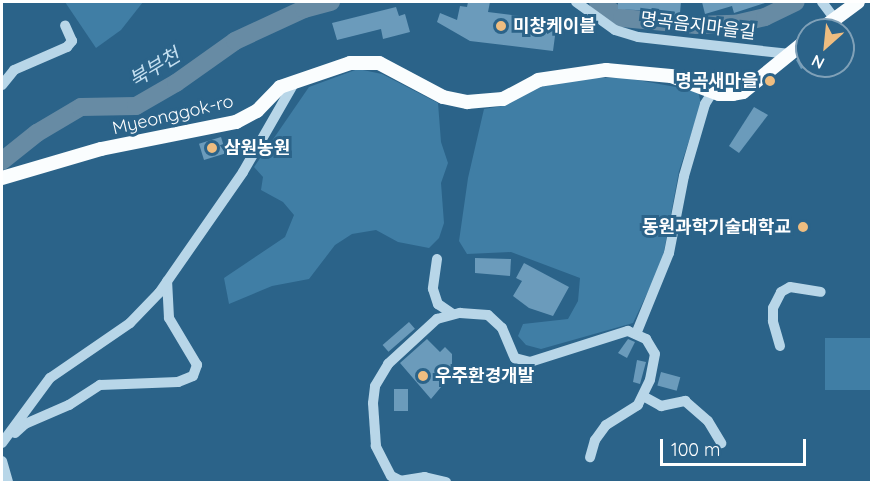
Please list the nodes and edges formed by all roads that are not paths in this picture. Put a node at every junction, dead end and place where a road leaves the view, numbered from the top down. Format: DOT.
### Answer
graph roads {
  1 [pos="576,2"];
  2 [pos="822,2"];
  3 [pos="858,2"];
  4 [pos="834,18"];
  5 [pos="65,25"];
  6 [pos="795,50"];
  7 [pos="790,54"];
  8 [pos="296,80"];
  9 [pos="2,85"];
  10 [pos="713,90"];
  11 [pos="2,178"];
  12 [pos="437,258"];
  13 [pos="167,281"];
  14 [pos="821,292"];
  15 [pos="453,314"];
  16 [pos="636,334"];
  17 [pos="780,346"];
  18 [pos="643,396"];
  19 [pos="2,443"];
  20 [pos="721,443"];
  21 [pos="2,448"];
  22 [pos="590,457"];
  23 [pos="2,460"];
  24 [pos="410,481"];
  25 [pos="8,483"];
  26 [pos="446,483"];
  1 -- 7 [label="street, 명곡음지마을길"];
  2 -- 4 [label="street"];
  3 -- 4 [label="main road"];
  5 -- 9 [label="street"];
  6 -- 7 [label="main road, Myeonggok-ro"];
  7 -- 10 [label="main road, Myeonggok-ro"];
  8 -- 10 [label="main road, Myeonggok-ro"];
  8 -- 11 [label="main road, Myeonggok-ro"];
  8 -- 13 [label="street"];
  10 -- 16 [label="street"];
  12 -- 15 [label="street"];
  13 -- 19 [label="street"];
  13 -- 21 [label="street"];
  14 -- 17 [label="street"];
  15 -- 16 [label="street"];
  15 -- 24 [label="street"];
  16 -- 18 [label="street"];
  18 -- 20 [label="street"];
  18 -- 22 [label="street"];
  23 -- 25 [label="street"];
  24 -- 26 [label="street"];
}
